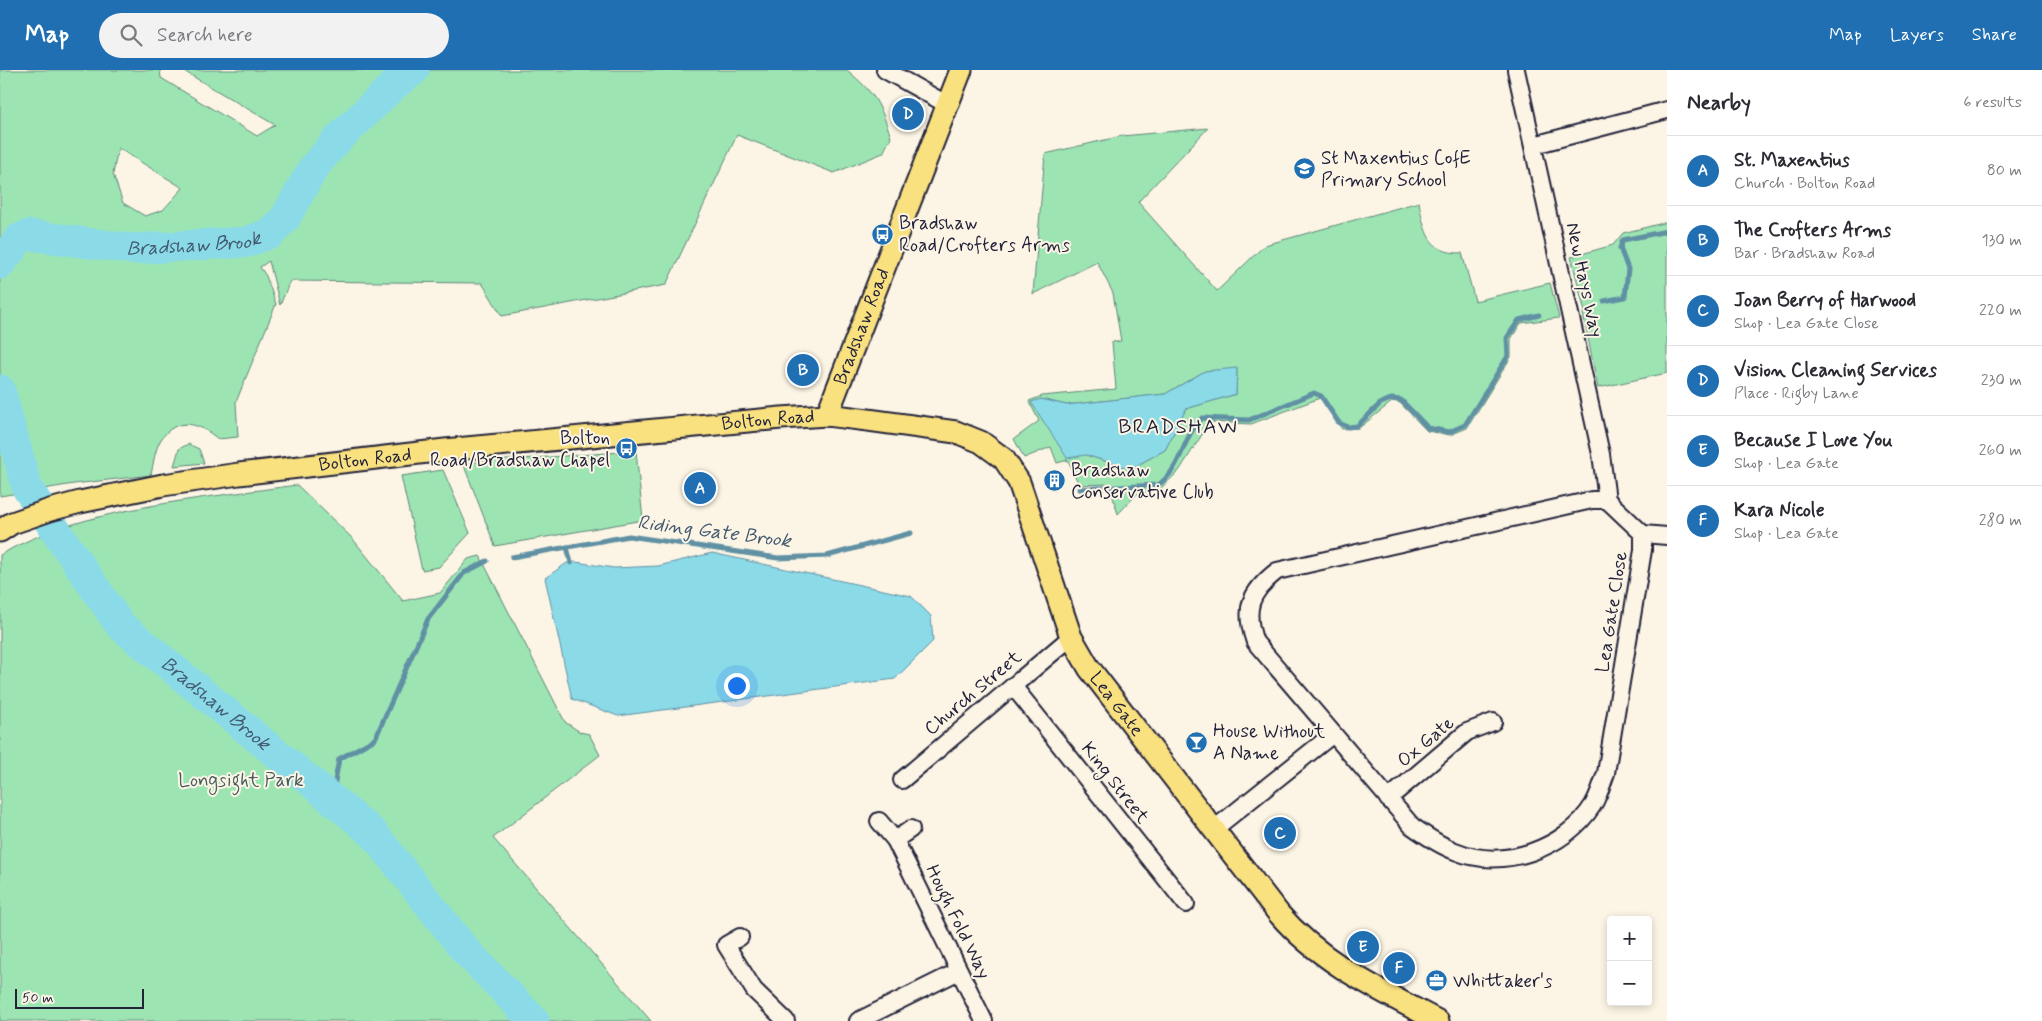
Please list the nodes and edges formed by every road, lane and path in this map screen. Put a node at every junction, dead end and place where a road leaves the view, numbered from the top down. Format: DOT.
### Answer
graph roads {
  1 [pos="885,70"];
  2 [pos="961,70"];
  3 [pos="1516,70"];
  4 [pos="948,105"];
  5 [pos="1667,110"];
  6 [pos="1534,144"];
  7 [pos="827,415"];
  8 [pos="1607,500"];
  9 [pos="6,527"];
  10 [pos="1643,534"];
  11 [pos="1667,536"];
  12 [pos="1071,637"];
  13 [pos="1013,686"];
  14 [pos="1493,722"];
  15 [pos="1333,734"];
  16 [pos="902,780"];
  17 [pos="1388,799"];
  18 [pos="880,821"];
  19 [pos="911,829"];
  20 [pos="1213,830"];
  21 [pos="894,840"];
  22 [pos="1186,904"];
  23 [pos="740,937"];
  24 [pos="959,971"];
  25 [pos="786,1021"];
  26 [pos="858,1021"];
  27 [pos="984,1021"];
  28 [pos="1438,1021"];
  1 -- 4 [label="street"];
  2 -- 4 [label="main road, Bradshaw Road"];
  3 -- 6 [label="street, New Hays Way"];
  4 -- 7 [label="main road, Bradshaw Road"];
  5 -- 6 [label="street"];
  6 -- 8 [label="street, New Hays Way"];
  7 -- 9 [label="main road, Bolton Road"];
  7 -- 12 [label="main road, Lea Gate"];
  8 -- 10 [label="street, Lea Gate Close"];
  8 -- 15 [label="street, Lea Gate Close"];
  10 -- 11 [label="street"];
  10 -- 17 [label="street, Lea Gate Close"];
  12 -- 13 [label="street, Church Street"];
  12 -- 20 [label="main road, Lea Gate"];
  13 -- 16 [label="street, Church Street"];
  13 -- 22 [label="street, King Street"];
  14 -- 17 [label="street, Ox Gate"];
  15 -- 17 [label="street, Lea Gate Close"];
  15 -- 20 [label="street"];
  18 -- 21 [label="street, Hough Fold Way"];
  19 -- 21 [label="street"];
  20 -- 28 [label="main road, Lea Gate"];
  21 -- 24 [label="street, Hough Fold Way"];
  23 -- 25 [label="street"];
  24 -- 26 [label="street"];
  24 -- 27 [label="street, Hough Fold Way"];
}
